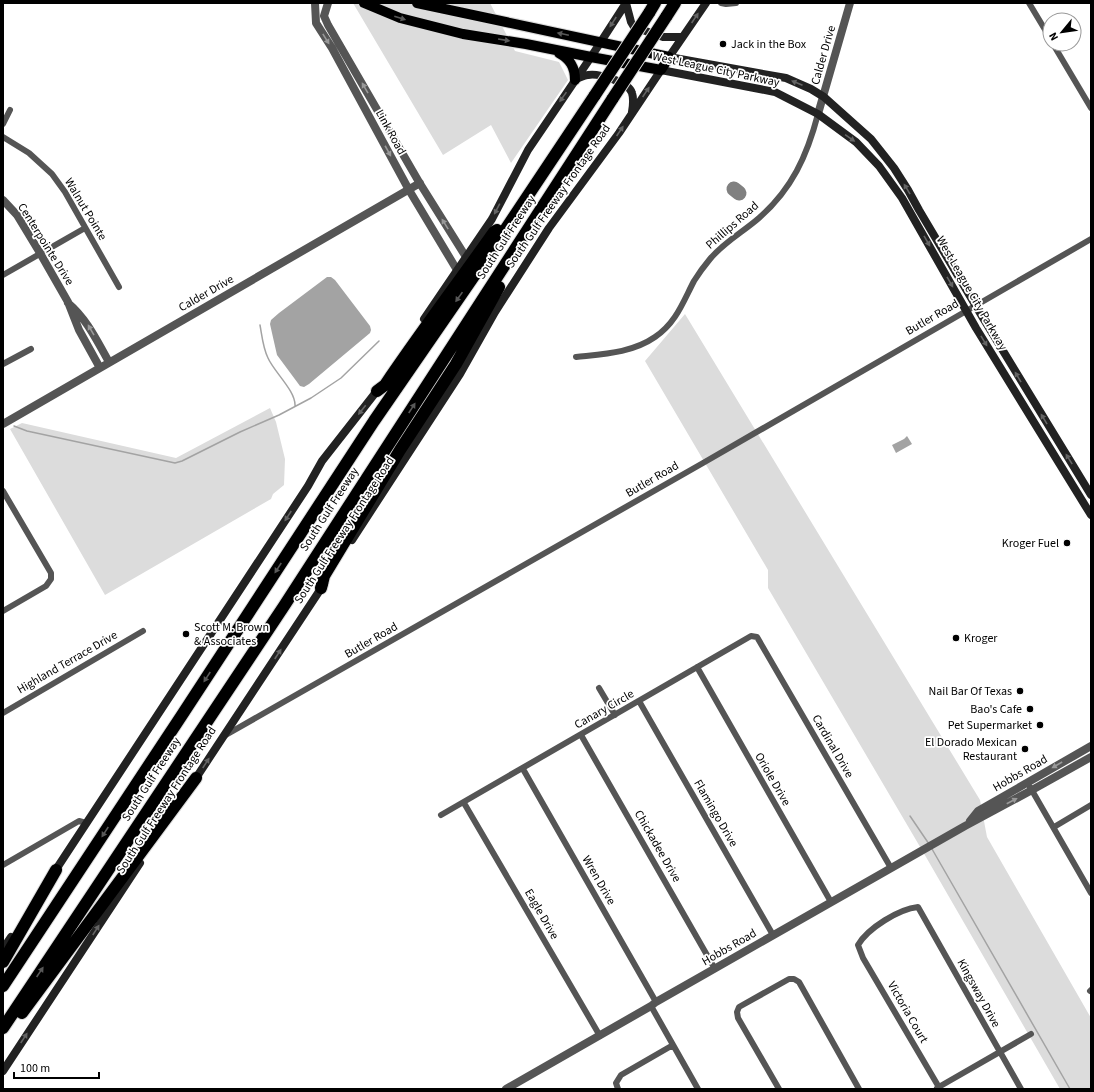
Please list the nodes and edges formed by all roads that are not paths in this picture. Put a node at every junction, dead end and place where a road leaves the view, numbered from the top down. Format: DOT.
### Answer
graph roads {
  1 [pos="315,3"];
  2 [pos="328,3"];
  3 [pos="364,3"];
  4 [pos="417,3"];
  5 [pos="626,3"];
  6 [pos="675,3"];
  7 [pos="706,3"];
  8 [pos="721,3"];
  9 [pos="736,3"];
  10 [pos="850,3"];
  11 [pos="1030,3"];
  12 [pos="652,8"];
  13 [pos="1042,24"];
  14 [pos="682,37"];
  15 [pos="601,42"];
  16 [pos="554,50"];
  17 [pos="1058,52"];
  18 [pos="669,57"];
  19 [pos="591,58"];
  20 [pos="661,70"];
  21 [pos="576,80"];
  22 [pos="824,97"];
  23 [pos="1091,108"];
  24 [pos="10,110"];
  25 [pos="631,114"];
  26 [pos="818,114"];
  27 [pos="380,115"];
  28 [pos="371,121"];
  29 [pos="3,124"];
  30 [pos="3,137"];
  31 [pos="420,184"];
  32 [pos="409,190"];
  33 [pos="3,200"];
  34 [pos="513,218"];
  35 [pos="85,228"];
  36 [pos="1091,238"];
  37 [pos="515,249"];
  38 [pos="40,254"];
  39 [pos="466,257"];
  40 [pos="457,270"];
  41 [pos="3,275"];
  42 [pos="119,287"];
  43 [pos="68,302"];
  44 [pos="975,305"];
  45 [pos="966,310"];
  46 [pos="31,349"];
  47 [pos="576,357"];
  48 [pos="109,362"];
  49 [pos="3,364"];
  50 [pos="100,368"];
  51 [pos="377,391"];
  52 [pos="1035,404"];
  53 [pos="1026,409"];
  54 [pos="3,424"];
  55 [pos="1084,484"];
  56 [pos="1074,487"];
  57 [pos="3,491"];
  58 [pos="1091,495"];
  59 [pos="1091,514"];
  60 [pos="321,588"];
  61 [pos="3,611"];
  62 [pos="143,631"];
  63 [pos="755,636"];
  64 [pos="697,667"];
  65 [pos="598,688"];
  66 [pos="639,701"];
  67 [pos="3,713"];
  68 [pos="615,715"];
  69 [pos="581,735"];
  70 [pos="223,737"];
  71 [pos="1091,746"];
  72 [pos="1091,757"];
  73 [pos="523,769"];
  74 [pos="196,778"];
  75 [pos="1027,783"];
  76 [pos="1032,790"];
  77 [pos="464,802"];
  78 [pos="1091,805"];
  79 [pos="441,815"];
  80 [pos="86,823"];
  81 [pos="965,826"];
  82 [pos="1054,826"];
  83 [pos="3,865"];
  84 [pos="891,868"];
  85 [pos="56,870"];
  86 [pos="1091,893"];
  87 [pos="831,902"];
  88 [pos="918,907"];
  89 [pos="773,936"];
  90 [pos="3,950"];
  91 [pos="3,962"];
  92 [pos="715,969"];
  93 [pos="3,986"];
  94 [pos="654,1004"];
  95 [pos="3,1028"];
  96 [pos="3,1034"];
  97 [pos="1031,1034"];
  98 [pos="600,1036"];
  99 [pos="673,1045"];
  100 [pos="1000,1052"];
  101 [pos="3,1071"];
  102 [pos="938,1088"];
  103 [pos="506,1089"];
  104 [pos="618,1089"];
  105 [pos="698,1089"];
  106 [pos="779,1089"];
  107 [pos="860,1089"];
  108 [pos="1021,1089"];
  1 -- 28 [label="street, Link Road, one-way"];
  27 -- 2 [label="street, Link Road, one-way"];
  3 -- 16 [label="main road, West League City Parkway, one-way"];
  15 -- 4 [label="main road, West League City Parkway, one-way"];
  5 -- 14 [label="main road"];
  5 -- 15 [label="main road, one-way"];
  6 -- 37 [label="highway, South Gulf Freeway, bridge"];
  14 -- 7 [label="main road, South Gulf Freeway Frontage Road, one-way"];
  8 -- 9 [label="street"];
  10 -- 22 [label="street, Calder Drive"];
  11 -- 13 [label="street"];
  12 -- 34 [label="highway, South Gulf Freeway, bridge"];
  14 -- 18 [label="main road, South Gulf Freeway Frontage Road"];
  15 -- 18 [label="main road, West League City Parkway"];
  15 -- 19 [label="main road"];
  16 -- 19 [label="main road, West League City Parkway"];
  16 -- 21 [label="main road"];
  17 -- 23 [label="street"];
  18 -- 20 [label="main road, South Gulf Freeway Frontage Road"];
  22 -- 18 [label="main road, West League City Parkway, one-way"];
  19 -- 20 [label="main road, West League City Parkway"];
  19 -- 21 [label="main road"];
  25 -- 20 [label="main road, South Gulf Freeway Frontage Road, one-way"];
  20 -- 26 [label="main road, West League City Parkway"];
  21 -- 25 [label="main road"];
  21 -- 39 [label="main road, one-way"];
  22 -- 26 [label="street, Calder Drive"];
  44 -- 22 [label="main road, West League City Parkway, one-way"];
  24 -- 29 [label="street"];
  60 -- 25 [label="main road, South Gulf Freeway Frontage Road, one-way"];
  26 -- 45 [label="main road, West League City Parkway, one-way"];
  26 -- 47 [label="street, Phillips Road"];
  27 -- 28 [label="street"];
  27 -- 31 [label="street, Link Road"];
  28 -- 32 [label="street, Link Road, one-way"];
  30 -- 35 [label="street, Walnut Pointe"];
  31 -- 32 [label="street, Calder Drive"];
  39 -- 31 [label="street, Link Road, one-way"];
  32 -- 40 [label="street, Link Road"];
  32 -- 48 [label="street, Calder Drive"];
  33 -- 38 [label="street, Centerpointe Drive"];
  34 -- 51 [label="highway"];
  34 -- 93 [label="highway, South Gulf Freeway, one-way"];
  35 -- 38 [label="street"];
  35 -- 42 [label="street, Walnut Pointe"];
  36 -- 44 [label="street, Butler Road"];
  37 -- 60 [label="highway"];
  95 -- 37 [label="highway, South Gulf Freeway, one-way"];
  38 -- 41 [label="street"];
  38 -- 43 [label="street, Centerpointe Drive"];
  39 -- 40 [label="main road"];
  40 -- 51 [label="main road"];
  48 -- 43 [label="street, Centerpointe Drive, one-way"];
  43 -- 50 [label="street, Centerpointe Drive"];
  44 -- 45 [label="street, Butler Road"];
  52 -- 44 [label="main road, West League City Parkway, one-way"];
  45 -- 53 [label="main road, West League City Parkway, one-way"];
  45 -- 70 [label="street, Butler Road"];
  46 -- 49 [label="street"];
  48 -- 50 [label="street, Calder Drive"];
  50 -- 54 [label="street, Calder Drive"];
  51 -- 80 [label="main road, one-way"];
  52 -- 53 [label="main road"];
  55 -- 52 [label="main road, West League City Parkway, one-way"];
  53 -- 56 [label="main road, West League City Parkway"];
  55 -- 56 [label="main road"];
  55 -- 58 [label="main road, West League City Parkway"];
  56 -- 59 [label="main road, West League City Parkway"];
  57 -- 61 [label="street"];
  70 -- 60 [label="main road, South Gulf Freeway Frontage Road, one-way"];
  62 -- 67 [label="street, Highland Terrace Drive"];
  63 -- 64 [label="street, Canary Circle"];
  63 -- 84 [label="street, Cardinal Drive"];
  64 -- 66 [label="street, Canary Circle"];
  64 -- 87 [label="street, Oriole Drive"];
  65 -- 68 [label="street"];
  66 -- 68 [label="street, Canary Circle"];
  66 -- 89 [label="street, Flamingo Drive"];
  68 -- 69 [label="street, Canary Circle"];
  69 -- 73 [label="street, Canary Circle"];
  69 -- 92 [label="street, Chickadee Drive"];
  74 -- 70 [label="main road, South Gulf Freeway Frontage Road, one-way"];
  71 -- 75 [label="street, Hobbs Road, one-way"];
  72 -- 76 [label="street, Hobbs Road"];
  73 -- 77 [label="street, Canary Circle"];
  73 -- 94 [label="street, Wren Drive"];
  74 -- 96 [label="highway"];
  101 -- 74 [label="main road, South Gulf Freeway Frontage Road, one-way"];
  75 -- 76 [label="street"];
  75 -- 81 [label="street, Hobbs Road"];
  81 -- 76 [label="street, Hobbs Road, one-way"];
  76 -- 82 [label="street"];
  77 -- 79 [label="street, Canary Circle"];
  77 -- 98 [label="street, Eagle Drive"];
  78 -- 82 [label="street"];
  80 -- 83 [label="street"];
  80 -- 85 [label="main road"];
  81 -- 84 [label="street, Hobbs Road"];
  82 -- 86 [label="street"];
  84 -- 87 [label="street, Hobbs Road"];
  85 -- 90 [label="main road"];
  85 -- 91 [label="highway"];
  87 -- 89 [label="street, Hobbs Road"];
  88 -- 100 [label="street, Kingsway Drive"];
  88 -- 102 [label="street, Victoria Court"];
  89 -- 92 [label="street, Hobbs Road"];
  92 -- 94 [label="street, Hobbs Road"];
  94 -- 98 [label="street, Hobbs Road"];
  94 -- 99 [label="street, Wren Drive"];
  97 -- 100 [label="street"];
  98 -- 103 [label="street, Hobbs Road"];
  99 -- 104 [label="street"];
  99 -- 105 [label="street, Wren Drive"];
  100 -- 102 [label="street"];
  100 -- 108 [label="street, Kingsway Drive"];
  106 -- 107 [label="street"];
}
